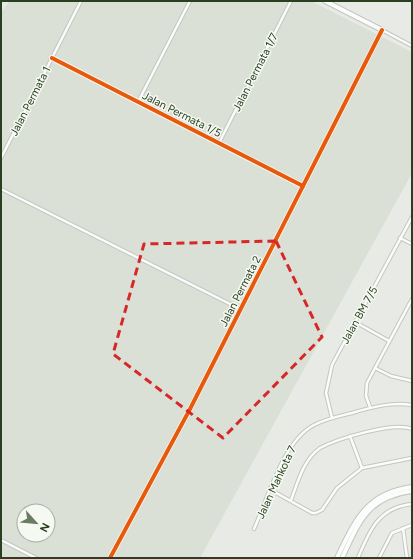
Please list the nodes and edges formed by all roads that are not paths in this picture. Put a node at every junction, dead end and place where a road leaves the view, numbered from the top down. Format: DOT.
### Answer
graph roads {
  1 [pos="81,1"];
  2 [pos="190,1"];
  3 [pos="291,1"];
  4 [pos="325,1"];
  5 [pos="382,30"];
  6 [pos="412,46"];
  7 [pos="52,58"];
  8 [pos="138,102"];
  9 [pos="219,143"];
  10 [pos="1,158"];
  11 [pos="303,186"];
  12 [pos="1,188"];
  13 [pos="412,217"];
  14 [pos="400,238"];
  15 [pos="412,244"];
  16 [pos="412,299"];
  17 [pos="411,304"];
  18 [pos="240,309"];
  19 [pos="355,322"];
  20 [pos="389,340"];
  21 [pos="375,368"];
  22 [pos="412,380"];
  23 [pos="412,405"];
  24 [pos="370,407"];
  25 [pos="332,418"];
  26 [pos="412,429"];
  27 [pos="350,436"];
  28 [pos="412,458"];
  29 [pos="362,468"];
  30 [pos="412,487"];
  31 [pos="271,490"];
  32 [pos="412,491"];
  33 [pos="291,500"];
  34 [pos="412,504"];
  35 [pos="412,525"];
  36 [pos="403,528"];
  37 [pos="254,529"];
  38 [pos="1,540"];
  39 [pos="36,558"];
  40 [pos="110,558"];
  41 [pos="337,558"];
  42 [pos="342,558"];
  43 [pos="358,558"];
  44 [pos="379,558"];
  45 [pos="407,558"];
  1 -- 7 [label="street, Jalan Permata 1"];
  2 -- 8 [label="street"];
  3 -- 9 [label="street, Jalan Permata 1/7"];
  4 -- 5 [label="street"];
  5 -- 6 [label="street"];
  5 -- 11 [label="street, Jalan Permata 2"];
  7 -- 8 [label="street, Jalan Permata 1/5"];
  7 -- 10 [label="street, Jalan Permata 1"];
  8 -- 9 [label="street, Jalan Permata 1/5"];
  9 -- 11 [label="street, Jalan Permata 1/5"];
  11 -- 18 [label="street, Jalan Permata 2"];
  12 -- 18 [label="street"];
  13 -- 14 [label="street, Jalan BM 7/5"];
  14 -- 15 [label="street"];
  14 -- 19 [label="street, Jalan BM 7/5"];
  16 -- 17 [label="street"];
  17 -- 20 [label="street"];
  18 -- 40 [label="street, Jalan Permata 2"];
  19 -- 20 [label="street"];
  19 -- 25 [label="street, Jalan BM 7/5"];
  20 -- 21 [label="street"];
  21 -- 22 [label="street"];
  21 -- 24 [label="street"];
  23 -- 24 [label="street, Jalan Mahkota 7"];
  24 -- 25 [label="street, Jalan Mahkota 7"];
  25 -- 31 [label="street, Jalan Mahkota 7"];
  26 -- 27 [label="street"];
  27 -- 29 [label="street"];
  27 -- 33 [label="street"];
  28 -- 29 [label="street"];
  29 -- 33 [label="street"];
  30 -- 41 [label="street"];
  31 -- 33 [label="street"];
  31 -- 37 [label="street, Jalan Mahkota 7"];
  32 -- 42 [label="street"];
  34 -- 43 [label="street"];
  35 -- 36 [label="street"];
  36 -- 44 [label="street"];
  36 -- 45 [label="street"];
  38 -- 39 [label="street"];
}
